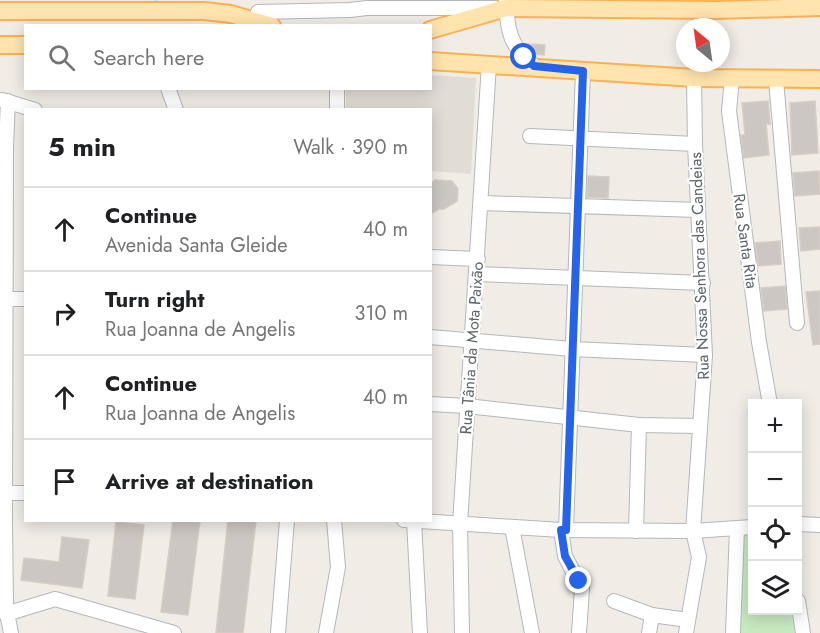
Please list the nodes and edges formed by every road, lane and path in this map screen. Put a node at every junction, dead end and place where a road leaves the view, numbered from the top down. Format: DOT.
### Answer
graph roads {
  1 [pos="506,4"];
  2 [pos="139,5"];
  3 [pos="178,5"];
  4 [pos="349,5"];
  5 [pos="716,5"];
  6 [pos="820,8"];
  7 [pos="0,11"];
  8 [pos="261,14"];
  9 [pos="432,29"];
  10 [pos="0,45"];
  11 [pos="24,45"];
  12 [pos="432,61"];
  13 [pos="489,64"];
  14 [pos="534,66"];
  15 [pos="583,71"];
  16 [pos="694,78"];
  17 [pos="732,78"];
  18 [pos="820,79"];
  19 [pos="776,88"];
  20 [pos="169,90"];
  21 [pos="338,90"];
  22 [pos="4,100"];
  23 [pos="29,108"];
  24 [pos="175,108"];
  25 [pos="337,108"];
  26 [pos="530,136"];
  27 [pos="580,138"];
  28 [pos="695,144"];
  29 [pos="3,150"];
  30 [pos="481,203"];
  31 [pos="3,206"];
  32 [pos="577,207"];
  33 [pos="698,210"];
  34 [pos="432,257"];
  35 [pos="478,259"];
  36 [pos="3,260"];
  37 [pos="476,274"];
  38 [pos="575,278"];
  39 [pos="703,283"];
  40 [pos="6,299"];
  41 [pos="24,299"];
  42 [pos="3,315"];
  43 [pos="796,323"];
  44 [pos="432,337"];
  45 [pos="470,340"];
  46 [pos="572,349"];
  47 [pos="705,356"];
  48 [pos="3,360"];
  49 [pos="769,399"];
  50 [pos="432,405"];
  51 [pos="466,406"];
  52 [pos="3,409"];
  53 [pos="571,417"];
  54 [pos="639,425"];
  55 [pos="700,426"];
  56 [pos="3,458"];
  57 [pos="6,493"];
  58 [pos="24,494"];
  59 [pos="2,522"];
  60 [pos="286,522"];
  61 [pos="334,522"];
  62 [pos="409,522"];
  63 [pos="426,522"];
  64 [pos="460,524"];
  65 [pos="802,524"];
  66 [pos="820,525"];
  67 [pos="512,527"];
  68 [pos="748,528"];
  69 [pos="737,529"];
  70 [pos="564,530"];
  71 [pos="636,531"];
  72 [pos="693,531"];
  73 [pos="2,554"];
  74 [pos="614,602"];
  75 [pos="6,614"];
  76 [pos="652,615"];
  77 [pos="800,615"];
  78 [pos="687,626"];
  79 [pos="11,633"];
  80 [pos="174,633"];
  81 [pos="278,633"];
  82 [pos="326,633"];
  83 [pos="420,633"];
  84 [pos="462,633"];
  85 [pos="532,633"];
  86 [pos="579,633"];
  87 [pos="649,633"];
  88 [pos="733,633"];
  89 [pos="803,633"];
  1 -- 4 [label="street"];
  1 -- 5 [label="main road"];
  1 -- 9 [label="main road"];
  1 -- 14 [label="street"];
  2 -- 3 [label="main road"];
  2 -- 7 [label="main road"];
  3 -- 8 [label="main road"];
  4 -- 8 [label="street"];
  5 -- 6 [label="main road"];
  10 -- 11 [label="main road"];
  12 -- 13 [label="main road"];
  13 -- 14 [label="main road"];
  13 -- 30 [label="street, Rua Tânia da Mota Paixão"];
  14 -- 15 [label="main road"];
  15 -- 16 [label="main road"];
  15 -- 27 [label="street"];
  16 -- 17 [label="main road"];
  16 -- 28 [label="street, Rua Nossa Senhora das Candeias"];
  17 -- 19 [label="main road"];
  17 -- 49 [label="street, Rua Santa Rita"];
  18 -- 19 [label="main road"];
  19 -- 43 [label="street"];
  20 -- 24 [label="street"];
  21 -- 25 [label="street"];
  22 -- 23 [label="street"];
  22 -- 29 [label="street"];
  26 -- 27 [label="street"];
  27 -- 28 [label="street"];
  27 -- 32 [label="street"];
  28 -- 33 [label="street, Rua Nossa Senhora das Candeias"];
  29 -- 31 [label="street"];
  30 -- 32 [label="street"];
  30 -- 35 [label="street, Rua Tânia da Mota Paixão"];
  31 -- 36 [label="street"];
  32 -- 33 [label="street"];
  32 -- 38 [label="street"];
  33 -- 39 [label="street, Rua Nossa Senhora das Candeias"];
  34 -- 35 [label="street"];
  35 -- 37 [label="street, Rua Tânia da Mota Paixão"];
  36 -- 40 [label="street"];
  37 -- 38 [label="street"];
  37 -- 45 [label="street, Rua Tânia da Mota Paixão"];
  38 -- 39 [label="street"];
  38 -- 46 [label="street"];
  39 -- 47 [label="street, Rua Nossa Senhora das Candeias"];
  40 -- 41 [label="street"];
  40 -- 42 [label="street"];
  42 -- 48 [label="street"];
  44 -- 45 [label="street"];
  45 -- 46 [label="street"];
  45 -- 51 [label="street, Rua Tânia da Mota Paixão"];
  46 -- 47 [label="street"];
  46 -- 53 [label="street"];
  47 -- 55 [label="street, Rua Nossa Senhora das Candeias"];
  48 -- 52 [label="street"];
  50 -- 51 [label="street"];
  51 -- 53 [label="street"];
  51 -- 64 [label="street, Rua Tânia da Mota Paixão"];
  52 -- 56 [label="street"];
  53 -- 54 [label="street"];
  53 -- 70 [label="street"];
  54 -- 55 [label="street"];
  54 -- 71 [label="street"];
  55 -- 72 [label="street, Rua Nossa Senhora das Candeias"];
  56 -- 57 [label="street"];
  57 -- 58 [label="street"];
  57 -- 59 [label="street"];
  59 -- 73 [label="street"];
  60 -- 81 [label="street"];
  61 -- 82 [label="street"];
  62 -- 83 [label="street"];
  63 -- 64 [label="street"];
  64 -- 67 [label="street"];
  64 -- 84 [label="street, Rua Tânia da Mota Paixão"];
  65 -- 66 [label="street"];
  67 -- 70 [label="street"];
  67 -- 85 [label="street"];
  68 -- 69 [label="street"];
  69 -- 72 [label="street"];
  69 -- 88 [label="street"];
  70 -- 71 [label="street"];
  70 -- 86 [label="street"];
  71 -- 72 [label="street"];
  72 -- 78 [label="street, Rua Nossa Senhora das Candeias"];
  73 -- 75 [label="street"];
  74 -- 76 [label="street"];
  75 -- 79 [label="street"];
  75 -- 80 [label="street"];
  76 -- 78 [label="street"];
  76 -- 87 [label="street"];
  77 -- 89 [label="street"];
}
